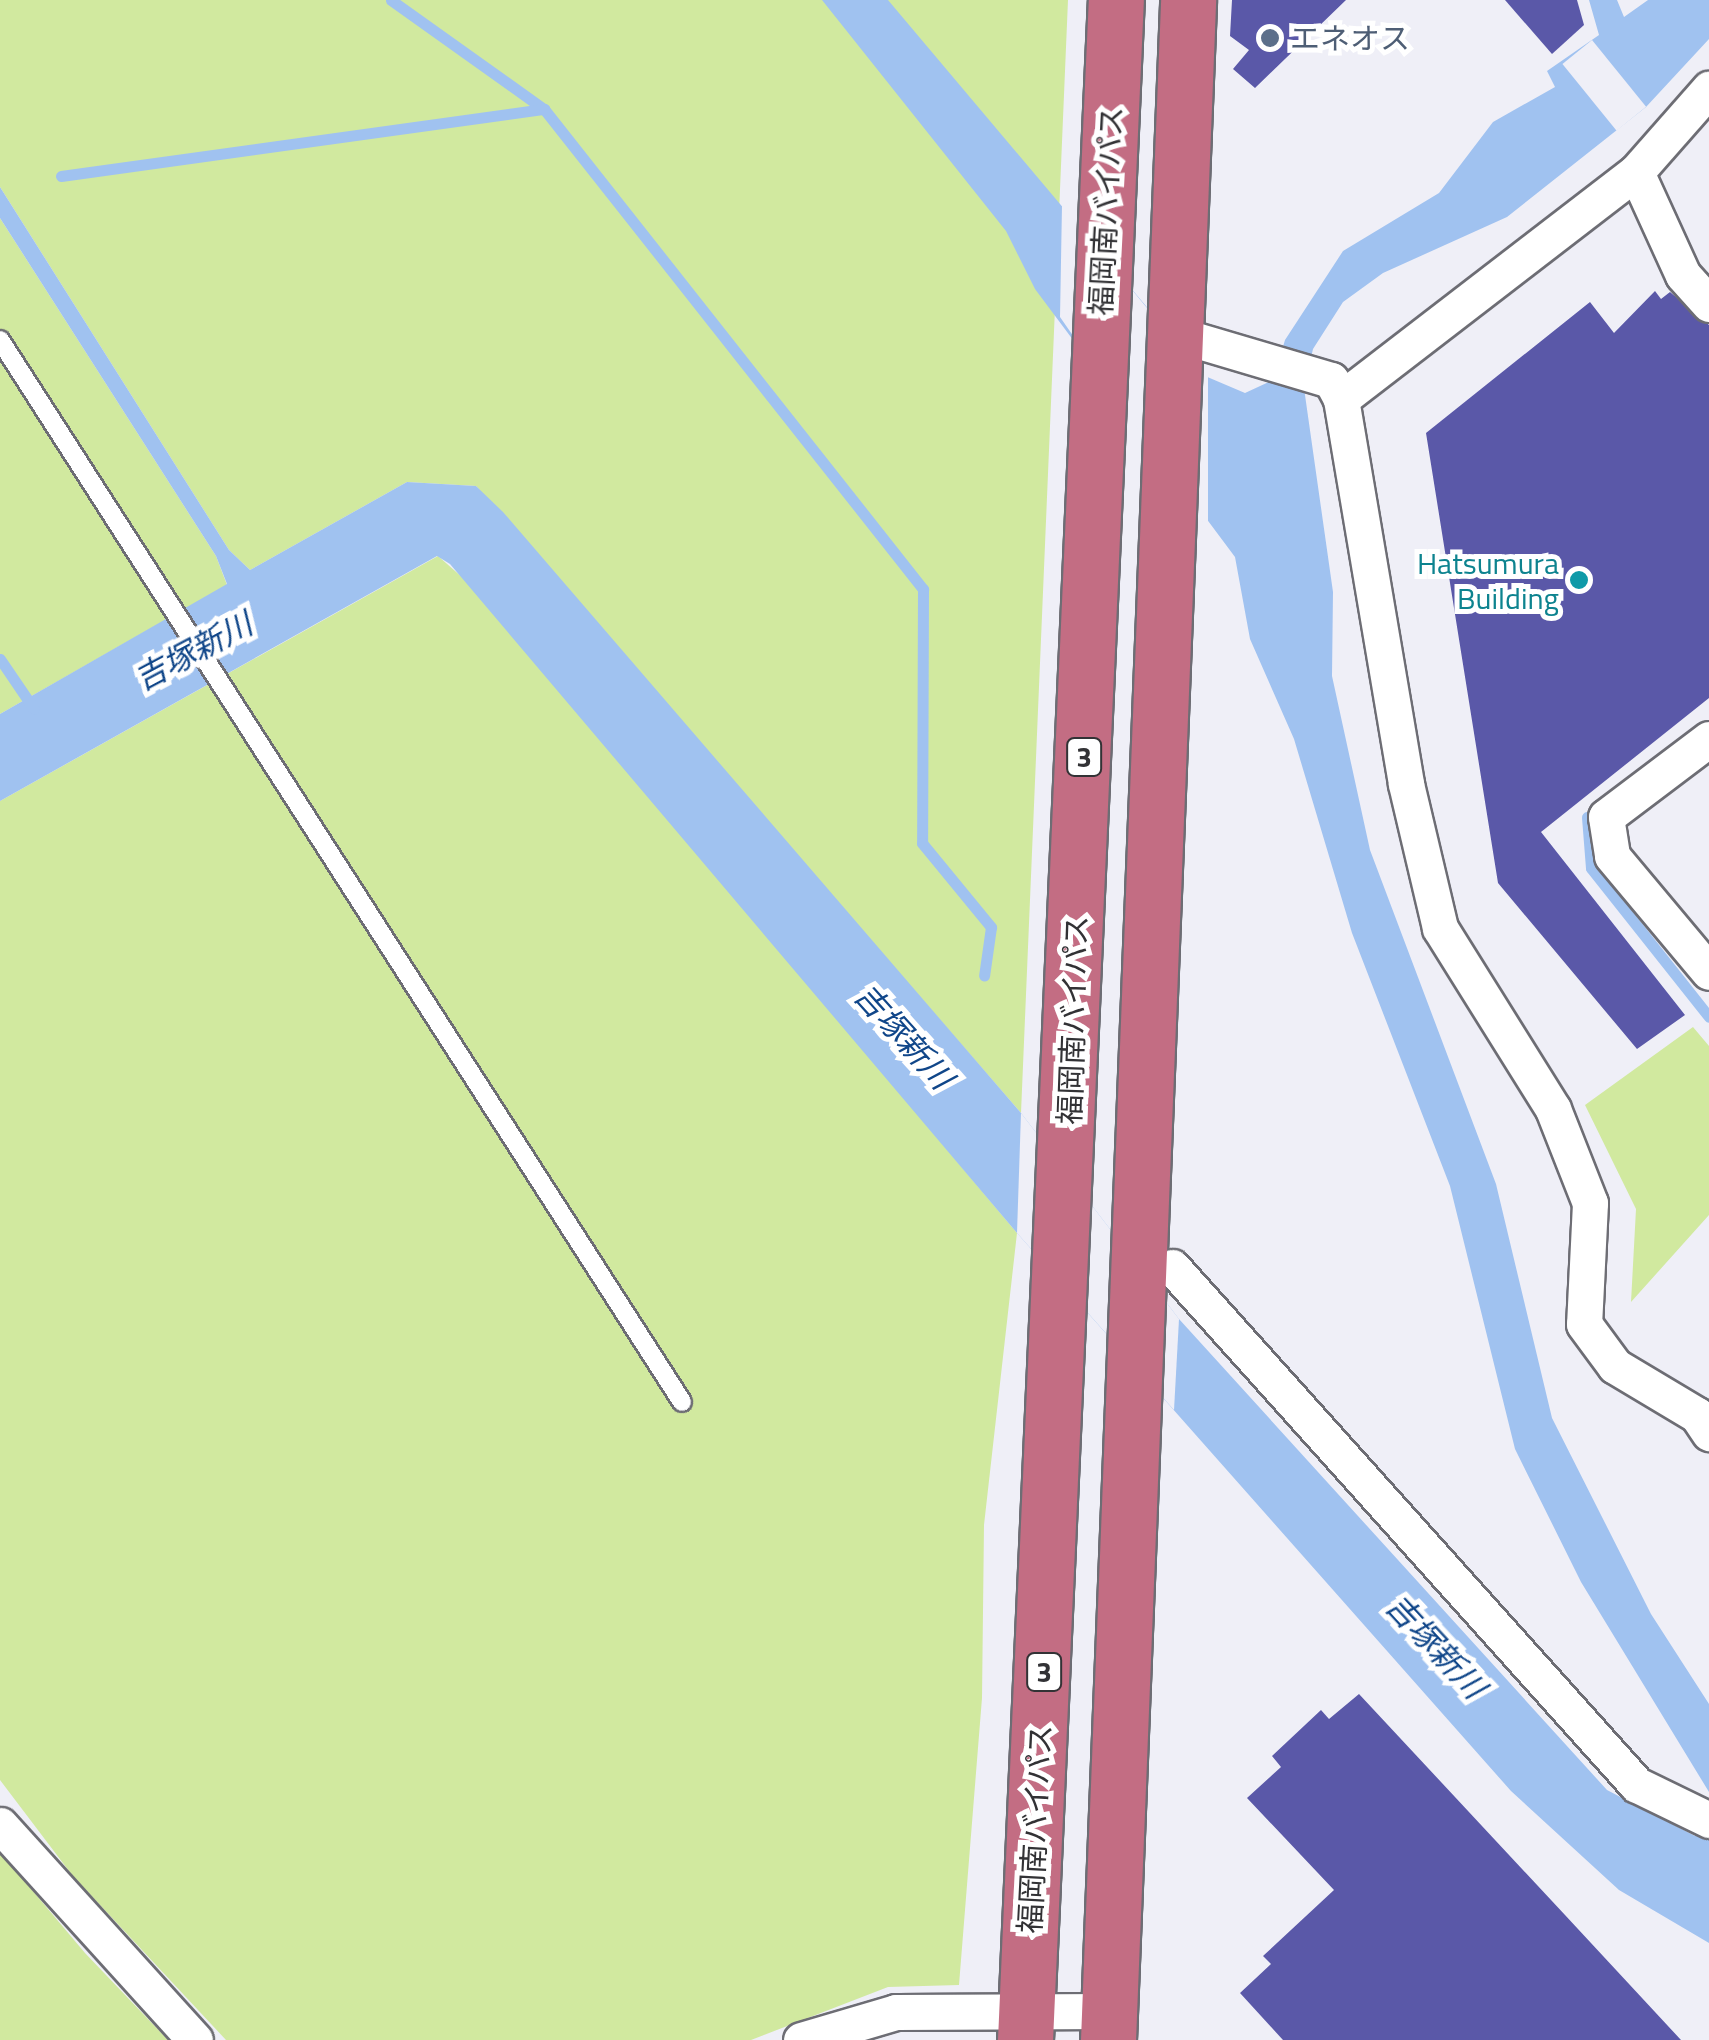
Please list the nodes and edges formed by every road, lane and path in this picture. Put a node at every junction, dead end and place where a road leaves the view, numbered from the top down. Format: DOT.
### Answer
graph roads {
  1 [pos="1116,0"];
  2 [pos="1188,0"];
  3 [pos="1709,89"];
  4 [pos="1636,172"];
  5 [pos="1709,304"];
  6 [pos="1172,333"];
  7 [pos="0,340"];
  8 [pos="1341,399"];
  9 [pos="1709,740"];
  10 [pos="1709,972"];
  11 [pos="1172,1268"];
  12 [pos="682,1402"];
  13 [pos="1709,1432"];
  14 [pos="1706,1819"];
  15 [pos="0,1825"];
  16 [pos="1025,2023"];
  17 [pos="1108,2026"];
  18 [pos="196,2040"];
  19 [pos="801,2040"];
  1 -- 16 [label="highway, 福岡南バイパス / 3"];
  2 -- 6 [label="highway"];
  3 -- 4 [label="street"];
  4 -- 5 [label="street"];
  4 -- 8 [label="street"];
  6 -- 8 [label="street"];
  6 -- 17 [label="highway"];
  7 -- 12 [label="lane"];
  8 -- 13 [label="street"];
  9 -- 10 [label="street"];
  11 -- 14 [label="street"];
  15 -- 18 [label="street"];
  16 -- 17 [label="street"];
  16 -- 19 [label="street"];
}
